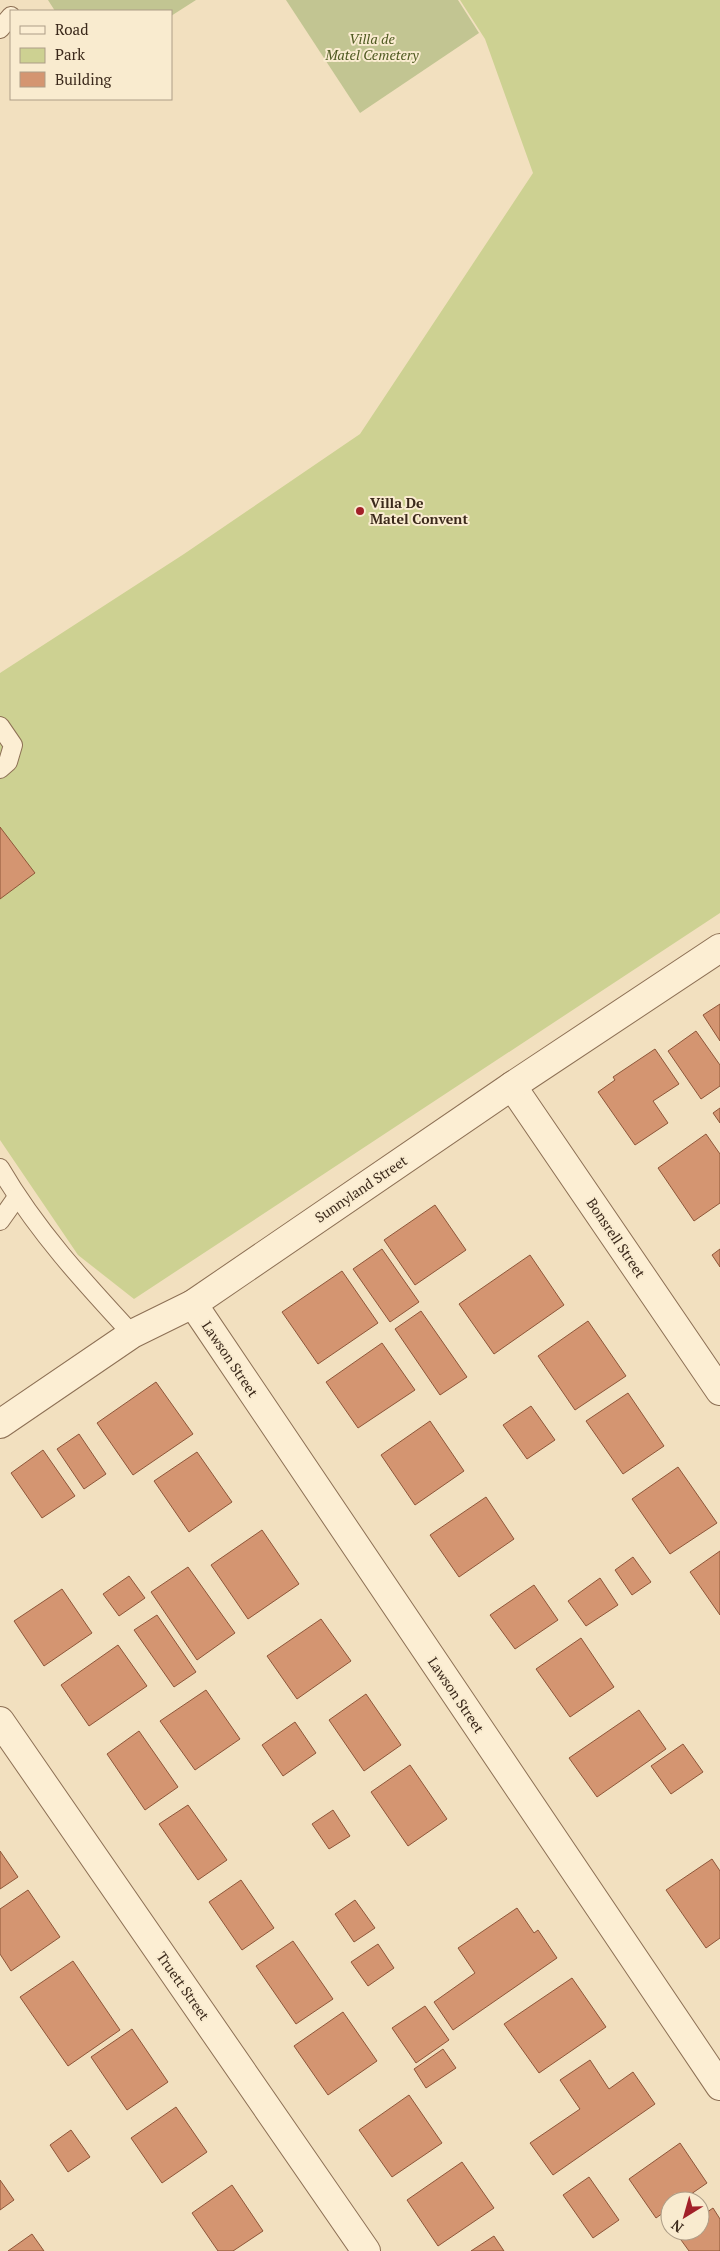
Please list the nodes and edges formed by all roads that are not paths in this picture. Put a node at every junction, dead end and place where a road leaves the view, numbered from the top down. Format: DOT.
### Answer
graph roads {
  1 [pos="10,17"];
  2 [pos="0,29"];
  3 [pos="0,726"];
  4 [pos="0,769"];
  5 [pos="720,948"];
  6 [pos="512,1086"];
  7 [pos="0,1168"];
  8 [pos="17,1197"];
  9 [pos="0,1221"];
  10 [pos="193,1304"];
  11 [pos="132,1334"];
  12 [pos="720,1390"];
  13 [pos="0,1424"];
  14 [pos="0,1721"];
  15 [pos="720,2086"];
  16 [pos="366,2251"];
  1 -- 2 [label="lane"];
  3 -- 4 [label="lane"];
  5 -- 6 [label="street, Sunnyland Street"];
  6 -- 10 [label="street, Sunnyland Street"];
  6 -- 12 [label="street, Bonsrell Street"];
  7 -- 8 [label="lane"];
  8 -- 9 [label="lane"];
  8 -- 11 [label="lane"];
  10 -- 11 [label="street, Sunnyland Street"];
  10 -- 15 [label="street, Lawson Street"];
  11 -- 13 [label="street, Sunnyland Street"];
  14 -- 16 [label="street, Truett Street"];
}
